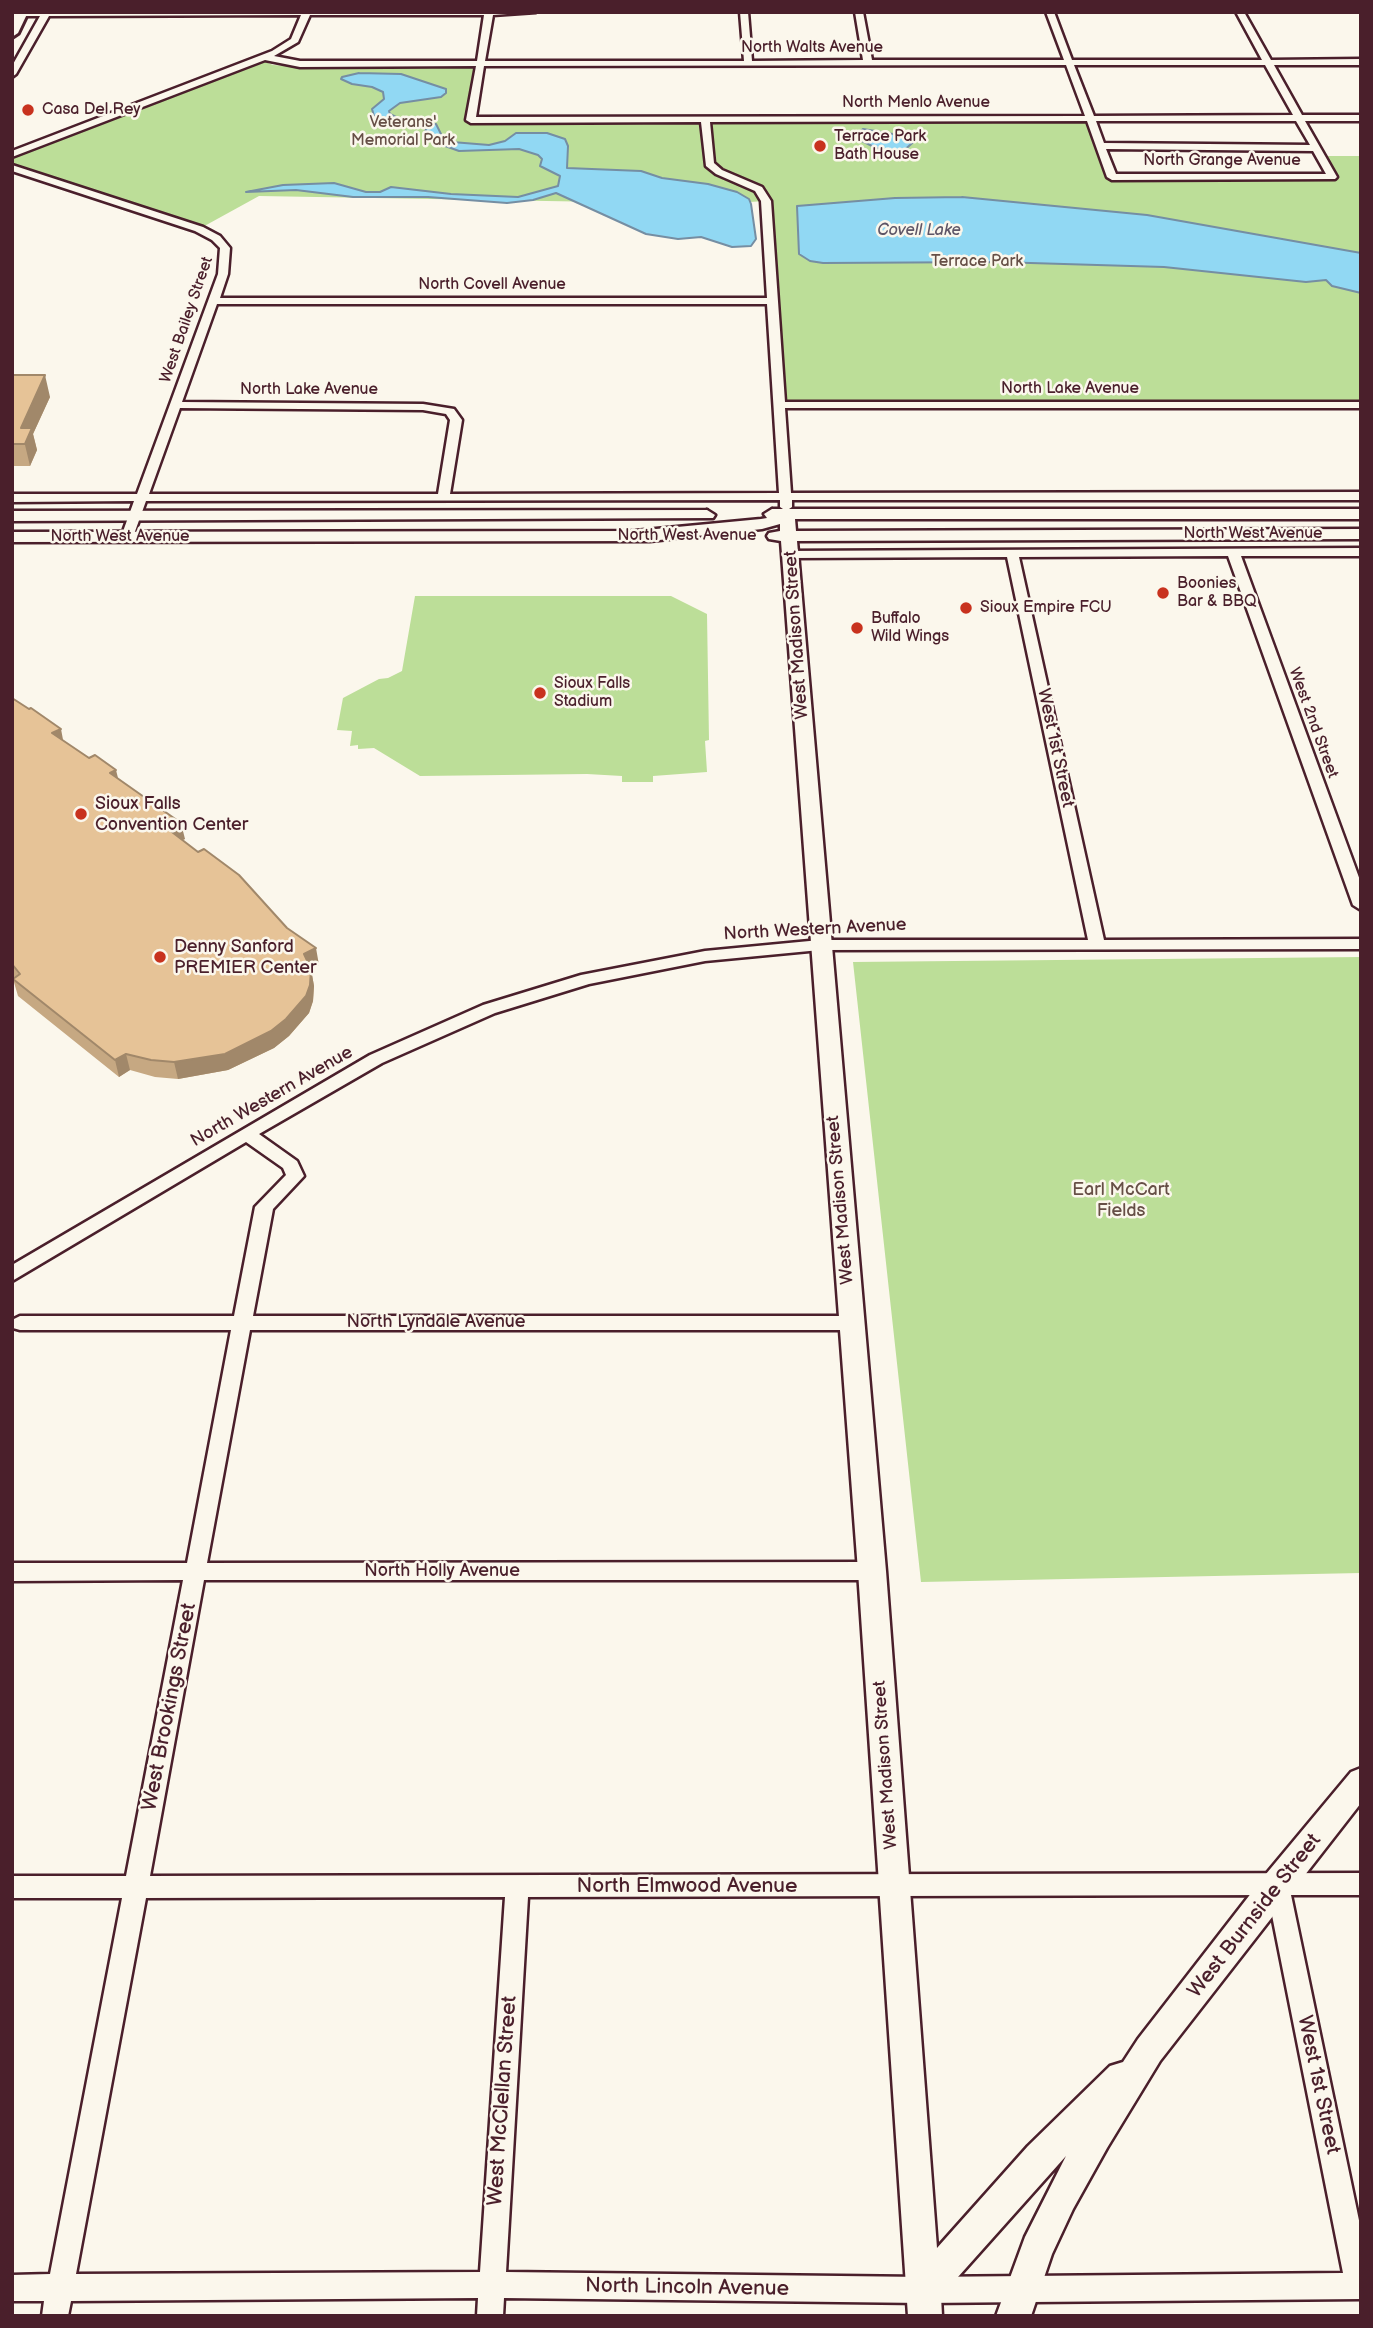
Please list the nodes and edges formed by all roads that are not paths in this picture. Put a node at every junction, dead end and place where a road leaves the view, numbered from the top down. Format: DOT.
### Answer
graph roads {
  1 [pos="489,12"];
  2 [pos="532,12"];
  3 [pos="744,12"];
  4 [pos="859,12"];
  5 [pos="1050,12"];
  6 [pos="1240,12"];
  7 [pos="18,13"];
  8 [pos="47,13"];
  9 [pos="225,13"];
  10 [pos="307,13"];
  11 [pos="12,33"];
  12 [pos="265,57"];
  13 [pos="748,62"];
  14 [pos="868,62"];
  15 [pos="1069,62"];
  16 [pos="1267,62"];
  17 [pos="1361,62"];
  18 [pos="481,63"];
  19 [pos="12,74"];
  20 [pos="1299,118"];
  21 [pos="1361,118"];
  22 [pos="705,119"];
  23 [pos="1089,119"];
  24 [pos="1101,148"];
  25 [pos="1315,148"];
  26 [pos="12,154"];
  27 [pos="12,168"];
  28 [pos="212,301"];
  29 [pos="772,301"];
  30 [pos="174,405"];
  31 [pos="779,405"];
  32 [pos="1361,405"];
  33 [pos="1361,496"];
  34 [pos="785,497"];
  35 [pos="12,498"];
  36 [pos="141,498"];
  37 [pos="443,498"];
  38 [pos="787,514"];
  39 [pos="932,514"];
  40 [pos="1361,514"];
  41 [pos="12,516"];
  42 [pos="134,516"];
  43 [pos="364,516"];
  44 [pos="12,531"];
  45 [pos="1361,534"];
  46 [pos="635,536"];
  47 [pos="12,537"];
  48 [pos="127,537"];
  49 [pos="790,545"];
  50 [pos="1233,552"];
  51 [pos="1361,552"];
  52 [pos="1012,553"];
  53 [pos="1361,905"];
  54 [pos="1097,943"];
  55 [pos="1361,944"];
  56 [pos="820,945"];
  57 [pos="247,1134"];
  58 [pos="12,1274"];
  59 [pos="241,1321"];
  60 [pos="852,1322"];
  61 [pos="20,1323"];
  62 [pos="872,1571"];
  63 [pos="12,1572"];
  64 [pos="196,1572"];
  65 [pos="1361,1781"];
  66 [pos="1277,1884"];
  67 [pos="1361,1884"];
  68 [pos="894,1886"];
  69 [pos="12,1887"];
  70 [pos="136,1887"];
  71 [pos="517,1887"];
  72 [pos="1149,2050"];
  73 [pos="491,2285"];
  74 [pos="1360,2286"];
  75 [pos="12,2288"];
  76 [pos="60,2288"];
  77 [pos="1017,2302"];
  78 [pos="924,2303"];
  79 [pos="55,2316"];
  80 [pos="490,2316"];
  1 -- 2 [label="street"];
  1 -- 10 [label="street"];
  1 -- 18 [label="street"];
  3 -- 13 [label="street"];
  4 -- 14 [label="street"];
  5 -- 15 [label="street"];
  6 -- 16 [label="street"];
  7 -- 8 [label="street"];
  7 -- 11 [label="highway"];
  8 -- 9 [label="street"];
  8 -- 19 [label="street"];
  9 -- 10 [label="street"];
  10 -- 12 [label="street"];
  12 -- 18 [label="street, North Walts Avenue"];
  12 -- 26 [label="street"];
  13 -- 14 [label="street, North Walts Avenue"];
  13 -- 18 [label="street, North Walts Avenue"];
  14 -- 15 [label="street, North Walts Avenue"];
  15 -- 16 [label="street, North Walts Avenue"];
  15 -- 23 [label="street"];
  16 -- 17 [label="street, North Walts Avenue"];
  16 -- 20 [label="street"];
  18 -- 22 [label="street, North Menlo Avenue"];
  20 -- 21 [label="street, North Menlo Avenue"];
  20 -- 23 [label="street, North Menlo Avenue"];
  20 -- 25 [label="street"];
  22 -- 23 [label="street, North Menlo Avenue"];
  22 -- 29 [label="street, West Madison Street"];
  23 -- 24 [label="street"];
  24 -- 25 [label="street"];
  24 -- 25 [label="street, North Grange Avenue"];
  27 -- 28 [label="street, West Bailey Street"];
  28 -- 29 [label="street, North Covell Avenue"];
  28 -- 30 [label="street, West Bailey Street"];
  29 -- 31 [label="street, West Madison Street"];
  30 -- 36 [label="street, West Bailey Street"];
  30 -- 37 [label="street, North Lake Avenue"];
  31 -- 32 [label="street, North Lake Avenue"];
  31 -- 34 [label="street, West Madison Street"];
  33 -- 34 [label="street"];
  34 -- 37 [label="street"];
  34 -- 38 [label="street, West Madison Street"];
  35 -- 36 [label="street"];
  36 -- 37 [label="street"];
  36 -- 42 [label="street, West Bailey Street"];
  38 -- 39 [label="main road, North West Avenue"];
  38 -- 43 [label="main road, North West Avenue"];
  38 -- 46 [label="main road"];
  38 -- 49 [label="main road, West Madison Street"];
  39 -- 40 [label="main road, North West Avenue"];
  39 -- 49 [label="main road"];
  41 -- 42 [label="main road, North West Avenue"];
  42 -- 43 [label="main road, North West Avenue"];
  42 -- 44 [label="main road"];
  42 -- 48 [label="street, West Bailey Street"];
  43 -- 48 [label="main road"];
  45 -- 49 [label="main road, North West Avenue"];
  46 -- 48 [label="main road, North West Avenue"];
  46 -- 49 [label="main road, North West Avenue"];
  47 -- 48 [label="main road, North West Avenue"];
  49 -- 52 [label="street, North West Avenue"];
  49 -- 56 [label="main road, West Madison Street"];
  50 -- 51 [label="street, North West Avenue"];
  50 -- 52 [label="street, North West Avenue"];
  50 -- 53 [label="street, West 2nd Street"];
  52 -- 54 [label="street, West 1st Street"];
  54 -- 55 [label="street, North Western Avenue"];
  54 -- 56 [label="street, North Western Avenue"];
  56 -- 57 [label="street, North Western Avenue"];
  56 -- 60 [label="main road, West Madison Street"];
  57 -- 58 [label="street, North Western Avenue"];
  57 -- 59 [label="street, West Brookings Street"];
  59 -- 60 [label="street, North Lyndale Avenue"];
  59 -- 61 [label="street, North Lyndale Avenue"];
  59 -- 64 [label="street, West Brookings Street"];
  60 -- 62 [label="main road, West Madison Street"];
  62 -- 64 [label="street, North Holly Avenue"];
  62 -- 68 [label="main road, West Madison Street"];
  63 -- 64 [label="street, North Holly Avenue"];
  64 -- 70 [label="street, West Brookings Street"];
  65 -- 66 [label="main road, West Burnside Street"];
  66 -- 67 [label="street, North Elmwood Avenue"];
  66 -- 68 [label="street, North Elmwood Avenue"];
  66 -- 72 [label="main road, West Burnside Street"];
  66 -- 74 [label="street, West 1st Street"];
  68 -- 71 [label="street, North Elmwood Avenue"];
  68 -- 78 [label="main road, West Madison Street"];
  69 -- 70 [label="street, North Elmwood Avenue"];
  70 -- 71 [label="street, North Elmwood Avenue"];
  70 -- 76 [label="street, West Brookings Street"];
  71 -- 73 [label="street, West McClellan Street"];
  72 -- 77 [label="main road, West Burnside Street"];
  72 -- 78 [label="main road, West Burnside Street"];
  73 -- 76 [label="street, North Lincoln Avenue"];
  73 -- 78 [label="street, North Lincoln Avenue"];
  73 -- 80 [label="street, West McClellan Street"];
  74 -- 77 [label="street, North Lincoln Avenue"];
  75 -- 76 [label="street, North Lincoln Avenue"];
  76 -- 79 [label="street, West Brookings Street"];
  77 -- 78 [label="street, North Lincoln Avenue"];
}
